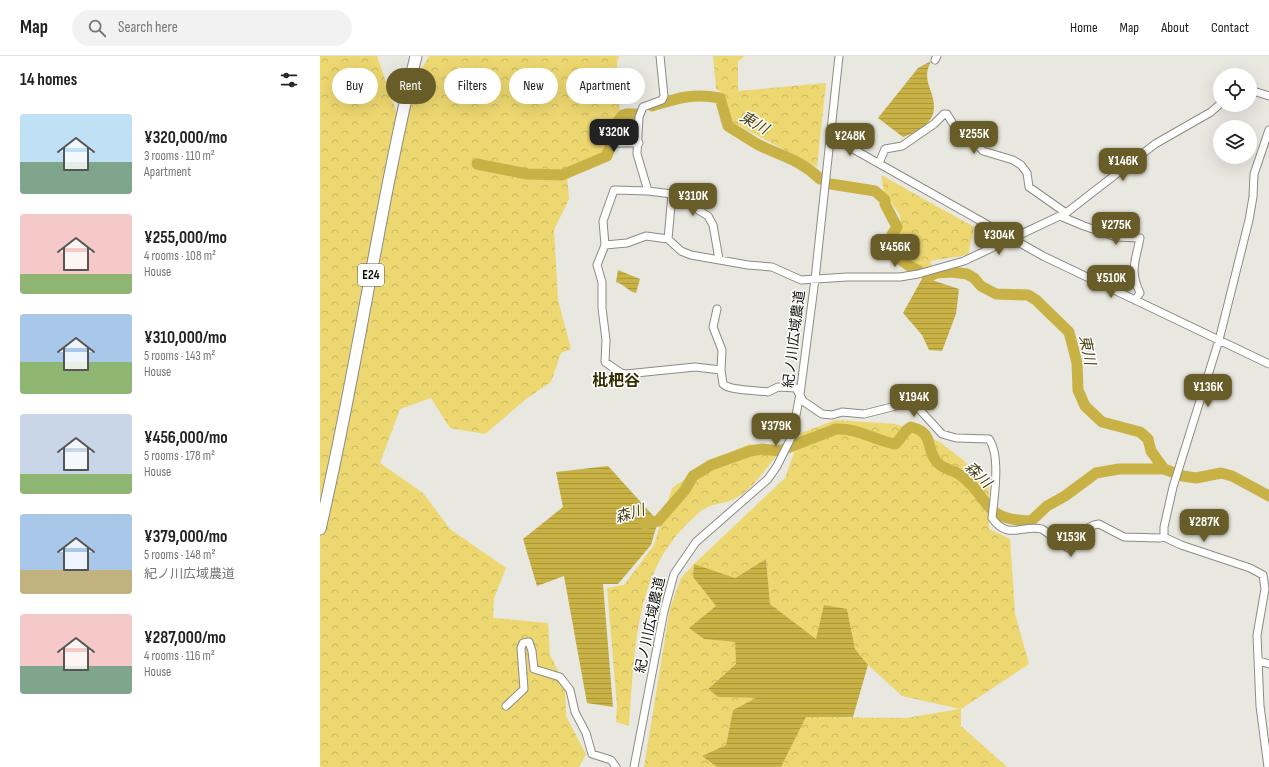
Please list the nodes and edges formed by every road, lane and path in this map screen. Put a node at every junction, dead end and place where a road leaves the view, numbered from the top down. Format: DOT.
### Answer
graph roads {
  1 [pos="416,56"];
  2 [pos="660,56"];
  3 [pos="839,56"];
  4 [pos="1257,92"];
  5 [pos="1269,96"];
  6 [pos="1213,108"];
  7 [pos="1269,130"];
  8 [pos="605,133"];
  9 [pos="830,136"];
  10 [pos="639,143"];
  11 [pos="879,162"];
  12 [pos="648,191"];
  13 [pos="672,194"];
  14 [pos="1063,214"];
  15 [pos="668,239"];
  16 [pos="1013,239"];
  17 [pos="605,245"];
  18 [pos="719,259"];
  19 [pos="815,280"];
  20 [pos="1135,300"];
  21 [pos="717,309"];
  22 [pos="1219,340"];
  23 [pos="1269,364"];
  24 [pos="720,370"];
  25 [pos="800,394"];
  26 [pos="320,529"];
  27 [pos="1164,537"];
  28 [pos="1259,661"];
  29 [pos="1269,664"];
  30 [pos="506,706"];
  31 [pos="616,767"];
  32 [pos="634,767"];
  33 [pos="1268,767"];
  1 -- 26 [label="highway, E24"];
  2 -- 10 [label="street"];
  3 -- 9 [label="street, 紀ノ川広域農道"];
  4 -- 5 [label="street"];
  6 -- 14 [label="street"];
  7 -- 22 [label="street"];
  8 -- 10 [label="street"];
  9 -- 11 [label="street"];
  9 -- 19 [label="street, 紀ノ川広域農道"];
  10 -- 12 [label="street"];
  11 -- 14 [label="street"];
  11 -- 16 [label="street"];
  12 -- 13 [label="street"];
  12 -- 17 [label="street"];
  13 -- 15 [label="street"];
  13 -- 18 [label="street"];
  14 -- 16 [label="street"];
  14 -- 20 [label="street"];
  15 -- 17 [label="street"];
  15 -- 18 [label="street"];
  16 -- 19 [label="street"];
  16 -- 20 [label="street"];
  17 -- 24 [label="street"];
  18 -- 19 [label="street"];
  19 -- 25 [label="street, 紀ノ川広域農道"];
  20 -- 22 [label="street"];
  21 -- 24 [label="street"];
  22 -- 23 [label="street"];
  22 -- 27 [label="street"];
  24 -- 25 [label="street"];
  25 -- 27 [label="street"];
  25 -- 32 [label="street, 紀ノ川広域農道"];
  27 -- 28 [label="street"];
  28 -- 29 [label="street"];
  28 -- 33 [label="street"];
  30 -- 31 [label="street"];
}
